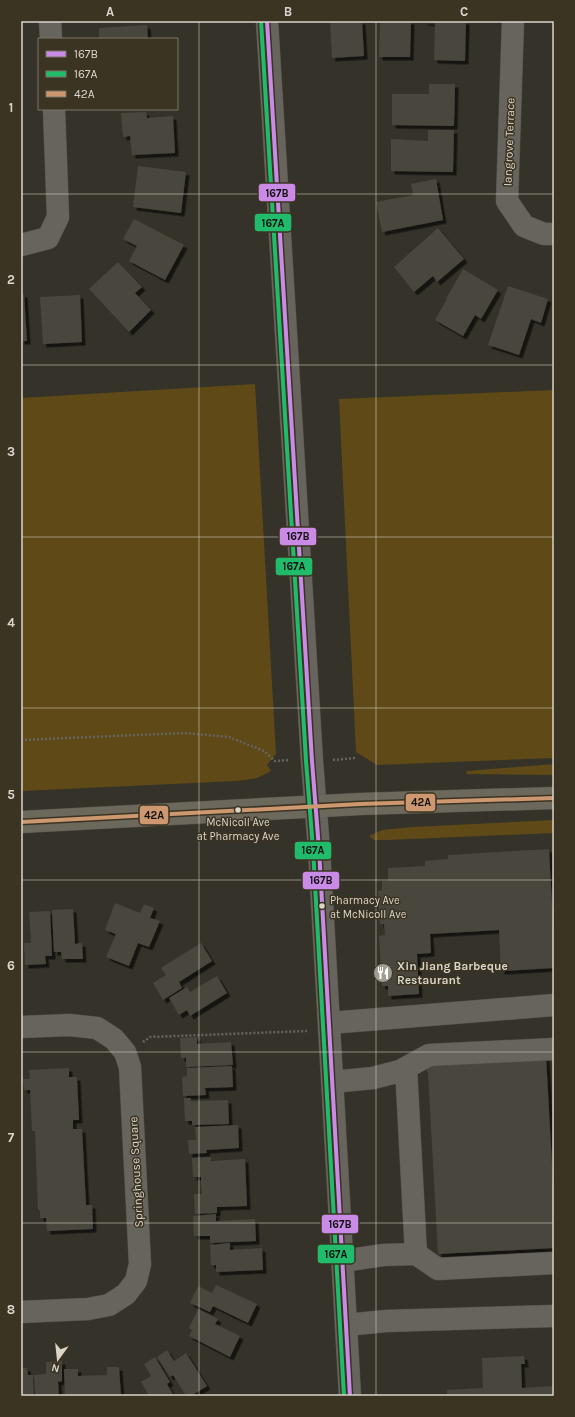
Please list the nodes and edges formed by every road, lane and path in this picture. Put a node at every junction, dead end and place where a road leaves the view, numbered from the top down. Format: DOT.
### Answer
graph roads {
  1 [pos="50,21"];
  2 [pos="267,21"];
  3 [pos="513,21"];
  4 [pos="51,38"];
  5 [pos="54,110"];
  6 [pos="554,234"];
  7 [pos="21,245"];
  8 [pos="21,740"];
  9 [pos="275,761"];
  10 [pos="554,798"];
  11 [pos="317,807"];
  12 [pos="21,822"];
  13 [pos="554,1005"];
  14 [pos="329,1023"];
  15 [pos="21,1027"];
  16 [pos="293,1032"];
  17 [pos="554,1049"];
  18 [pos="125,1052"];
  19 [pos="406,1068"];
  20 [pos="332,1082"];
  21 [pos="416,1254"];
  22 [pos="342,1261"];
  23 [pos="554,1264"];
  24 [pos="21,1312"];
  25 [pos="554,1316"];
  26 [pos="346,1325"];
  27 [pos="350,1396"];
  1 -- 4 [label="street"];
  2 -- 11 [label="street"];
  3 -- 6 [label="street, Iangrove Terrace"];
  5 -- 7 [label="street"];
  8 -- 9 [label="path"];
  10 -- 11 [label="main road"];
  11 -- 12 [label="main road"];
  11 -- 14 [label="street"];
  13 -- 14 [label="street"];
  14 -- 20 [label="street"];
  15 -- 18 [label="street, Springhouse Square"];
  16 -- 18 [label="path"];
  17 -- 19 [label="street"];
  18 -- 24 [label="street, Springhouse Square"];
  19 -- 20 [label="street"];
  19 -- 21 [label="street"];
  20 -- 22 [label="street"];
  21 -- 22 [label="street"];
  21 -- 23 [label="street"];
  22 -- 26 [label="street"];
  25 -- 26 [label="street"];
  26 -- 27 [label="street"];
}
